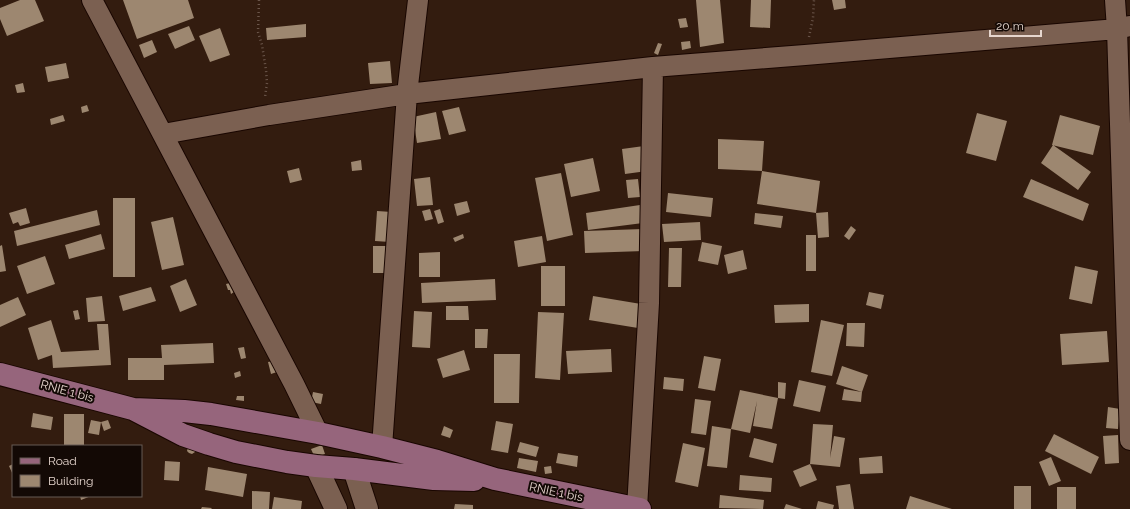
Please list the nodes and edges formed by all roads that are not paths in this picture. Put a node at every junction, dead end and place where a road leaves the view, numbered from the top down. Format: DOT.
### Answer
graph roads {
  1 [pos="92,0"];
  2 [pos="418,0"];
  3 [pos="1115,0"];
  4 [pos="1124,28"];
  5 [pos="653,66"];
  6 [pos="407,94"];
  7 [pos="163,134"];
  8 [pos="0,374"];
  9 [pos="133,409"];
  10 [pos="318,433"];
  11 [pos="1130,440"];
  12 [pos="382,447"];
  13 [pos="316,466"];
  14 [pos="354,469"];
  15 [pos="496,479"];
  16 [pos="336,509"];
  17 [pos="367,509"];
  18 [pos="639,509"];
  1 -- 7 [label="street"];
  2 -- 6 [label="street"];
  3 -- 4 [label="street"];
  4 -- 5 [label="street"];
  4 -- 11 [label="street"];
  5 -- 6 [label="street"];
  5 -- 18 [label="street"];
  6 -- 7 [label="street"];
  6 -- 12 [label="street"];
  7 -- 10 [label="street"];
  8 -- 9 [label="main road, RNIE 1 bis"];
  9 -- 10 [label="main road"];
  9 -- 13 [label="main road"];
  10 -- 12 [label="main road"];
  12 -- 15 [label="main road"];
  13 -- 14 [label="main road"];
  13 -- 16 [label="street"];
  14 -- 15 [label="main road"];
  14 -- 17 [label="street"];
  15 -- 18 [label="main road, RNIE 1 bis"];
}
